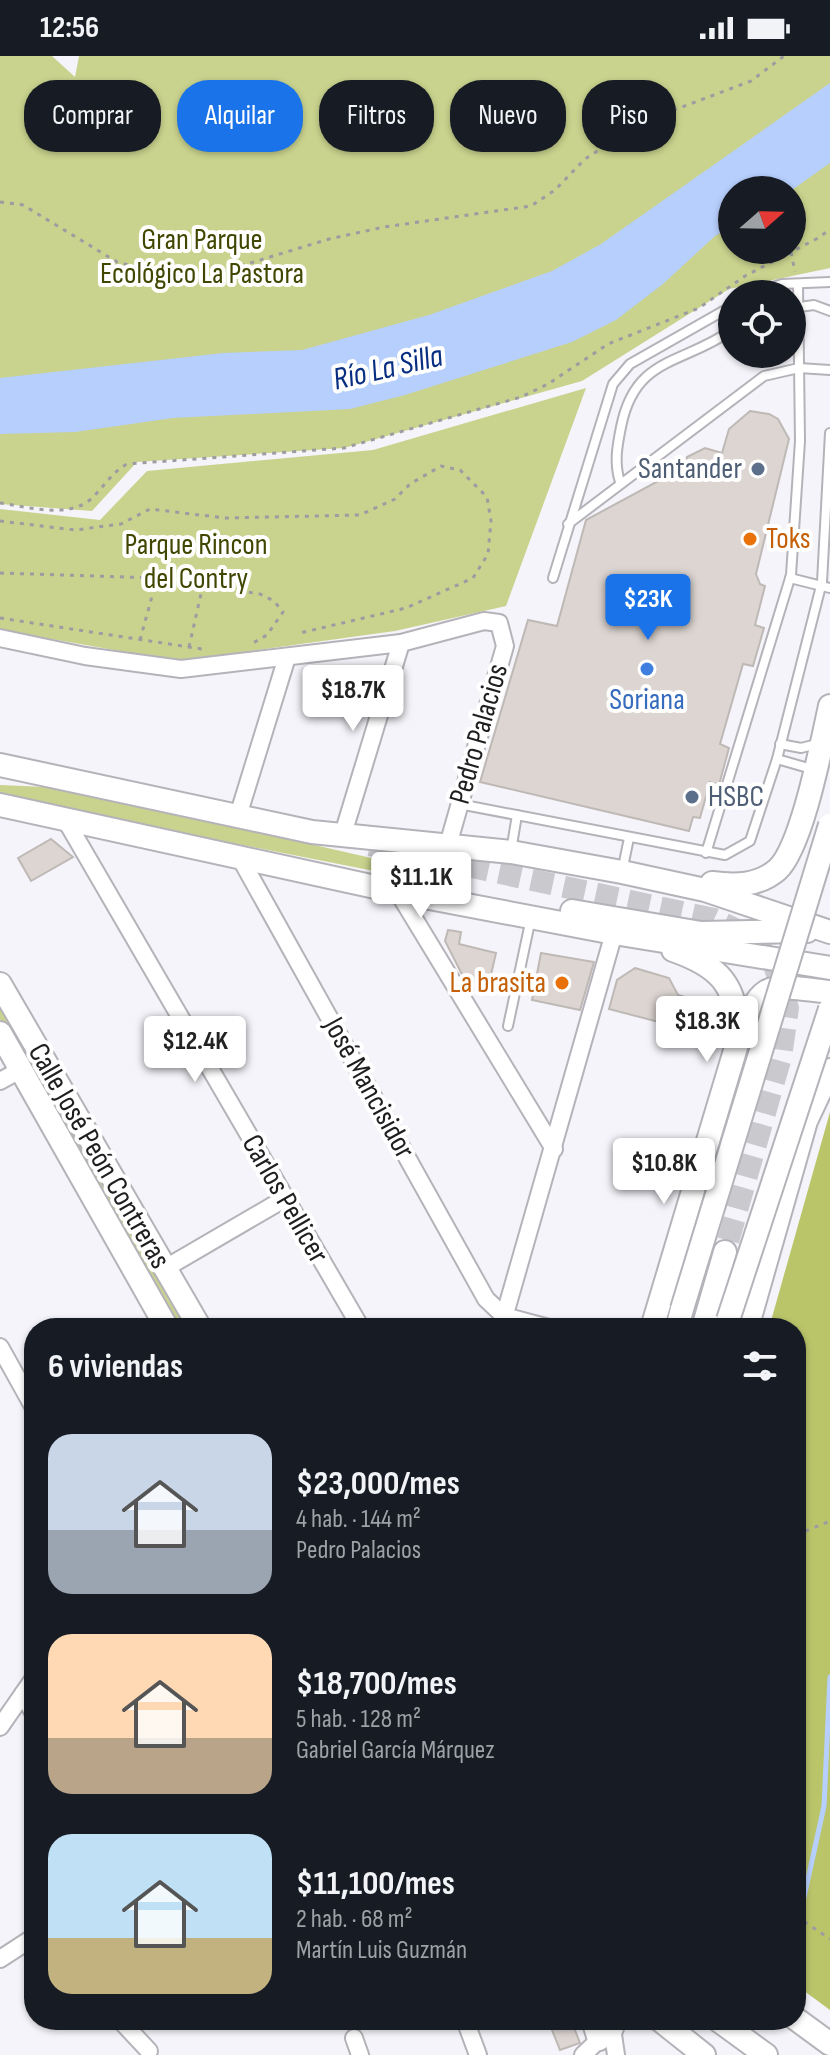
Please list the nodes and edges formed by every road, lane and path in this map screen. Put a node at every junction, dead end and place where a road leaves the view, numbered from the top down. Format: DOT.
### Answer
graph roads {
  1 [pos="784,56"];
  2 [pos="0,202"];
  3 [pos="830,229"];
  4 [pos="806,243"];
  5 [pos="768,264"];
  6 [pos="830,282"];
  7 [pos="806,284"];
  8 [pos="806,306"];
  9 [pos="830,311"];
  10 [pos="718,314"];
  11 [pos="718,337"];
  12 [pos="799,368"];
  13 [pos="830,370"];
  14 [pos="830,433"];
  15 [pos="620,482"];
  16 [pos="0,503"];
  17 [pos="0,521"];
  18 [pos="567,524"];
  19 [pos="0,573"];
  20 [pos="157,578"];
  21 [pos="553,578"];
  22 [pos="790,578"];
  23 [pos="203,585"];
  24 [pos="826,587"];
  25 [pos="0,618"];
  26 [pos="300,633"];
  27 [pos="0,638"];
  28 [pos="140,640"];
  29 [pos="401,643"];
  30 [pos="244,646"];
  31 [pos="189,647"];
  32 [pos="213,651"];
  33 [pos="287,657"];
  34 [pos="830,706"];
  35 [pos="822,743"];
  36 [pos="780,744"];
  37 [pos="777,759"];
  38 [pos="0,765"];
  39 [pos="815,770"];
  40 [pos="458,804"];
  41 [pos="0,805"];
  42 [pos="517,815"];
  43 [pos="238,816"];
  44 [pos="65,819"];
  45 [pos="830,825"];
  46 [pos="343,834"];
  47 [pos="629,838"];
  48 [pos="448,845"];
  49 [pos="511,852"];
  50 [pos="706,853"];
  51 [pos="239,856"];
  52 [pos="632,875"];
  53 [pos="705,890"];
  54 [pos="398,892"];
  55 [pos="528,916"];
  56 [pos="777,931"];
  57 [pos="830,932"];
  58 [pos="701,933"];
  59 [pos="624,935"];
  60 [pos="720,950"];
  61 [pos="787,958"];
  62 [pos="830,968"];
  63 [pos="0,984"];
  64 [pos="823,991"];
  65 [pos="830,1012"];
  66 [pos="508,1026"];
  67 [pos="0,1033"];
  68 [pos="737,1044"];
  69 [pos="22,1069"];
  70 [pos="830,1070"];
  71 [pos="0,1081"];
  72 [pos="554,1149"];
  73 [pos="284,1199"];
  74 [pos="725,1252"];
  75 [pos="164,1269"];
  76 [pos="161,1318"];
  77 [pos="194,1318"];
  78 [pos="355,1318"];
  79 [pos="500,1318"];
  80 [pos="504,1318"];
  81 [pos="655,1318"];
  82 [pos="680,1318"];
  83 [pos="706,1318"];
  84 [pos="736,1318"];
  85 [pos="736,1318"];
  86 [pos="0,1347"];
  87 [pos="24,1390"];
  88 [pos="830,1521"];
  89 [pos="806,1531"];
  90 [pos="23,1694"];
  91 [pos="0,1727"];
  92 [pos="806,1923"];
  93 [pos="830,1939"];
  94 [pos="24,1943"];
  95 [pos="0,1959"];
  96 [pos="806,2026"];
  97 [pos="129,2030"];
  98 [pos="469,2030"];
  99 [pos="673,2030"];
  100 [pos="732,2030"];
  101 [pos="354,2038"];
  102 [pos="830,2044"];
  103 [pos="149,2051"];
  104 [pos="360,2055"];
  105 [pos="478,2055"];
  106 [pos="704,2055"];
  107 [pos="766,2055"];
  1 -- 2 [label="path"];
  3 -- 4 [label="path"];
  5 -- 16 [label="path"];
  6 -- 7 [label="lane"];
  8 -- 9 [label="lane"];
  10 -- 18 [label="lane"];
  11 -- 15 [label="lane"];
  12 -- 13 [label="lane"];
  12 -- 15 [label="lane"];
  12 -- 22 [label="lane"];
  14 -- 24 [label="lane"];
  15 -- 18 [label="lane"];
  17 -- 26 [label="path"];
  18 -- 21 [label="lane"];
  19 -- 20 [label="path"];
  20 -- 23 [label="path"];
  20 -- 28 [label="path"];
  22 -- 24 [label="lane"];
  22 -- 50 [label="lane"];
  23 -- 30 [label="path"];
  23 -- 31 [label="path"];
  24 -- 36 [label="lane"];
  25 -- 28 [label="path"];
  27 -- 33 [label="street"];
  28 -- 31 [label="path"];
  29 -- 33 [label="street"];
  29 -- 40 [label="street, Pedro Palacios"];
  29 -- 46 [label="street"];
  31 -- 32 [label="path"];
  33 -- 43 [label="street"];
  34 -- 35 [label="main road"];
  35 -- 36 [label="lane"];
  35 -- 39 [label="main road"];
  36 -- 37 [label="lane"];
  37 -- 39 [label="lane"];
  37 -- 50 [label="lane"];
  38 -- 43 [label="main road"];
  39 -- 52 [label="main road"];
  40 -- 42 [label="lane"];
  40 -- 48 [label="street, Pedro Palacios"];
  41 -- 44 [label="main road"];
  42 -- 47 [label="lane"];
  42 -- 49 [label="lane"];
  43 -- 46 [label="main road"];
  44 -- 51 [label="main road"];
  44 -- 73 [label="street, Carlos Pellicer"];
  45 -- 61 [label="main road, bridge"];
  46 -- 48 [label="main road"];
  47 -- 50 [label="lane"];
  47 -- 52 [label="lane"];
  48 -- 49 [label="main road"];
  49 -- 52 [label="main road"];
  51 -- 54 [label="main road"];
  51 -- 79 [label="street, José Mancisidor"];
  52 -- 53 [label="main road"];
  53 -- 57 [label="main road"];
  53 -- 58 [label="main road"];
  54 -- 55 [label="main road"];
  54 -- 72 [label="street"];
  55 -- 58 [label="main road"];
  55 -- 59 [label="main road"];
  55 -- 66 [label="lane"];
  56 -- 57 [label="main road"];
  56 -- 58 [label="main road"];
  56 -- 60 [label="main road"];
  59 -- 60 [label="main road"];
  59 -- 68 [label="main road"];
  59 -- 72 [label="street"];
  60 -- 61 [label="main road"];
  61 -- 62 [label="main road"];
  61 -- 82 [label="main road, bridge"];
  63 -- 75 [label="main road, Calle José Peón Contreras"];
  64 -- 65 [label="main road"];
  64 -- 68 [label="main road"];
  65 -- 84 [label="main road, bridge"];
  67 -- 69 [label="main road, Calle José Peón Contreras"];
  68 -- 81 [label="main road"];
  69 -- 71 [label="street"];
  69 -- 76 [label="main road, Calle José Peón Contreras"];
  70 -- 85 [label="main road"];
  72 -- 80 [label="street"];
  73 -- 75 [label="street"];
  73 -- 78 [label="street, Carlos Pellicer"];
  74 -- 83 [label="main road"];
  75 -- 77 [label="main road, Calle José Peón Contreras"];
  86 -- 87 [label="street"];
  88 -- 89 [label="path"];
  90 -- 91 [label="street"];
  92 -- 93 [label="path"];
  94 -- 95 [label="street"];
  96 -- 102 [label="main road"];
  97 -- 103 [label="street"];
  98 -- 105 [label="street"];
  99 -- 106 [label="main road"];
  100 -- 107 [label="main road"];
  101 -- 104 [label="street"];
}
